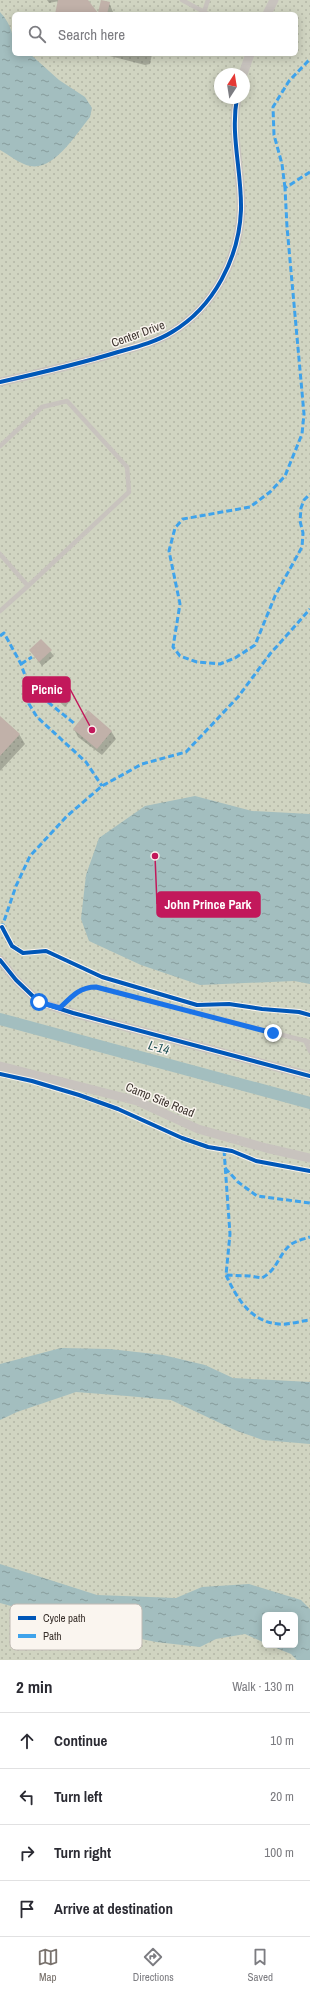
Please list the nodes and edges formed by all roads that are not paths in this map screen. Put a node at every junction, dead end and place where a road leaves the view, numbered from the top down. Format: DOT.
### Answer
graph roads {
  1 [pos="182,0"];
  2 [pos="208,0"];
  3 [pos="274,0"];
  4 [pos="204,12"];
  5 [pos="206,12"];
  6 [pos="268,12"];
  7 [pos="249,56"];
  8 [pos="245,68"];
  9 [pos="236,104"];
  10 [pos="0,382"];
  11 [pos="0,446"];
  12 [pos="0,554"];
  13 [pos="28,586"];
  14 [pos="0,610"];
  15 [pos="0,960"];
  16 [pos="60,1008"];
  17 [pos="305,1040"];
  18 [pos="310,1042"];
  19 [pos="310,1051"];
  20 [pos="0,1066"];
  21 [pos="310,1076"];
  22 [pos="310,1158"];
  1 -- 4 [label="lane"];
  2 -- 5 [label="lane"];
  3 -- 6 [label="street"];
  7 -- 8 [label="street"];
  9 -- 10 [label="street, Center Drive"];
  11 -- 13 [label="lane"];
  12 -- 13 [label="lane"];
  13 -- 14 [label="lane"];
  15 -- 16 [label="street"];
  16 -- 17 [label="lane"];
  16 -- 21 [label="street"];
  17 -- 18 [label="lane"];
  17 -- 19 [label="lane"];
  20 -- 22 [label="street, Camp Site Road"];
}
